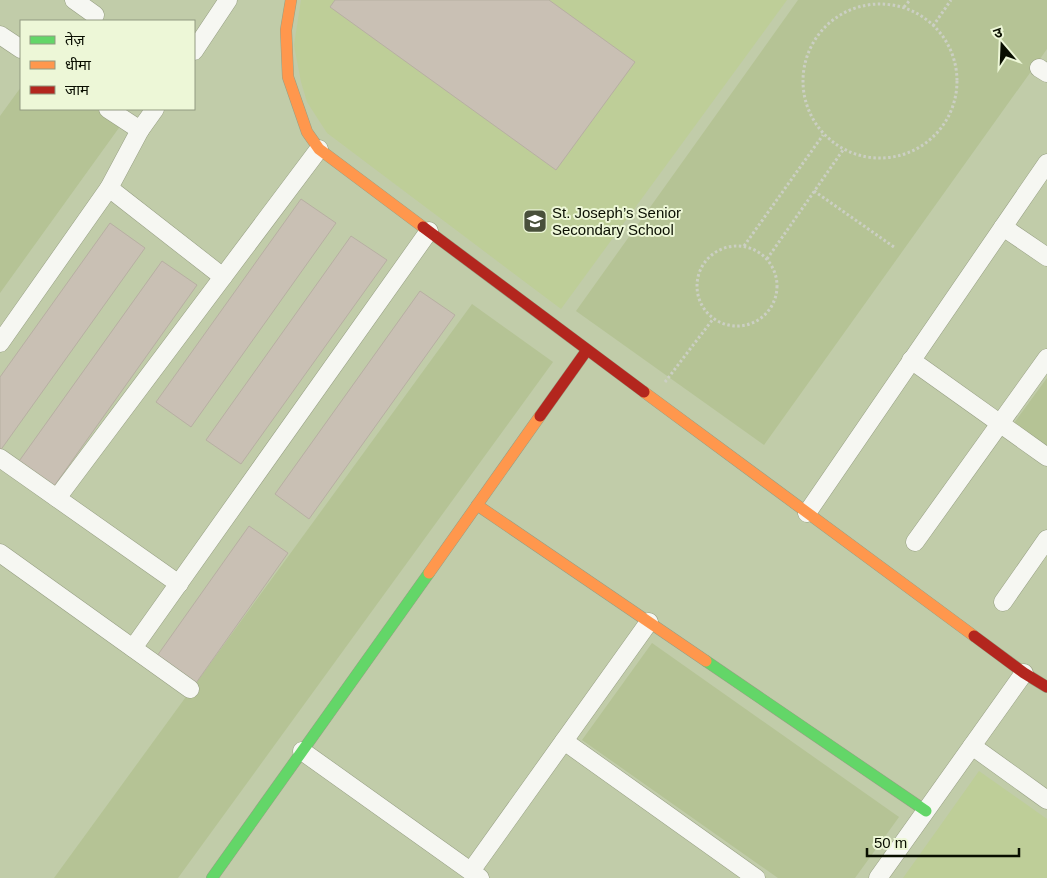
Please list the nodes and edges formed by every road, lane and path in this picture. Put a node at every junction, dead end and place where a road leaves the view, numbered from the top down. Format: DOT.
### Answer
graph roads {
  1 [pos="74,0"];
  2 [pos="228,0"];
  3 [pos="291,0"];
  4 [pos="910,0"];
  5 [pos="951,0"];
  6 [pos="904,7"];
  7 [pos="95,15"];
  8 [pos="933,26"];
  9 [pos="0,34"];
  10 [pos="20,48"];
  11 [pos="195,50"];
  12 [pos="110,110"];
  13 [pos="154,110"];
  14 [pos="140,130"];
  15 [pos="823,135"];
  16 [pos="319,149"];
  17 [pos="843,150"];
  18 [pos="1047,163"];
  19 [pos="109,188"];
  20 [pos="814,192"];
  21 [pos="1003,227"];
  22 [pos="429,231"];
  23 [pos="744,246"];
  24 [pos="894,247"];
  25 [pos="1047,257"];
  26 [pos="767,259"];
  27 [pos="223,277"];
  28 [pos="713,319"];
  29 [pos="0,343"];
  30 [pos="587,350"];
  31 [pos="1047,358"];
  32 [pos="912,360"];
  33 [pos="653,399"];
  34 [pos="1000,422"];
  35 [pos="1047,457"];
  36 [pos="0,458"];
  37 [pos="57,498"];
  38 [pos="477,505"];
  39 [pos="807,512"];
  40 [pos="1047,540"];
  41 [pos="915,542"];
  42 [pos="0,552"];
  43 [pos="179,584"];
  44 [pos="1003,602"];
  45 [pos="649,622"];
  46 [pos="133,648"];
  47 [pos="1024,673"];
  48 [pos="1047,686"];
  49 [pos="190,689"];
  50 [pos="564,741"];
  51 [pos="972,746"];
  52 [pos="302,751"];
  53 [pos="1047,800"];
  54 [pos="926,811"];
  55 [pos="475,875"];
  56 [pos="212,878"];
  57 [pos="756,878"];
  58 [pos="878,878"];
  1 -- 7 [label="street"];
  2 -- 11 [label="street"];
  3 -- 16 [label="street"];
  4 -- 6 [label="path"];
  5 -- 8 [label="path"];
  6 -- 8 [label="path"];
  6 -- 15 [label="path"];
  8 -- 17 [label="path"];
  9 -- 10 [label="street"];
  12 -- 14 [label="street"];
  13 -- 14 [label="street"];
  14 -- 19 [label="street"];
  15 -- 17 [label="path"];
  15 -- 23 [label="path"];
  16 -- 22 [label="street"];
  16 -- 27 [label="street"];
  17 -- 20 [label="path"];
  18 -- 21 [label="street"];
  19 -- 27 [label="street"];
  19 -- 29 [label="street"];
  20 -- 24 [label="path"];
  20 -- 26 [label="path"];
  21 -- 25 [label="street"];
  21 -- 32 [label="street"];
  22 -- 30 [label="street"];
  22 -- 43 [label="street"];
  23 -- 26 [label="path"];
  23 -- 28 [label="path"];
  26 -- 28 [label="path"];
  27 -- 37 [label="street"];
  28 -- 33 [label="path"];
  30 -- 33 [label="street"];
  30 -- 38 [label="street"];
  31 -- 34 [label="street"];
  32 -- 34 [label="street"];
  32 -- 39 [label="street"];
  33 -- 39 [label="street"];
  34 -- 35 [label="street"];
  34 -- 41 [label="street"];
  36 -- 37 [label="street"];
  37 -- 43 [label="street"];
  38 -- 45 [label="street"];
  38 -- 52 [label="street"];
  39 -- 47 [label="street"];
  40 -- 44 [label="street"];
  42 -- 46 [label="street"];
  43 -- 46 [label="street"];
  45 -- 50 [label="street"];
  45 -- 54 [label="street"];
  46 -- 49 [label="street"];
  47 -- 48 [label="street"];
  47 -- 51 [label="street"];
  50 -- 55 [label="street"];
  50 -- 57 [label="street"];
  51 -- 53 [label="street"];
  51 -- 54 [label="street"];
  52 -- 55 [label="street"];
  52 -- 56 [label="street"];
  54 -- 58 [label="street"];
}
